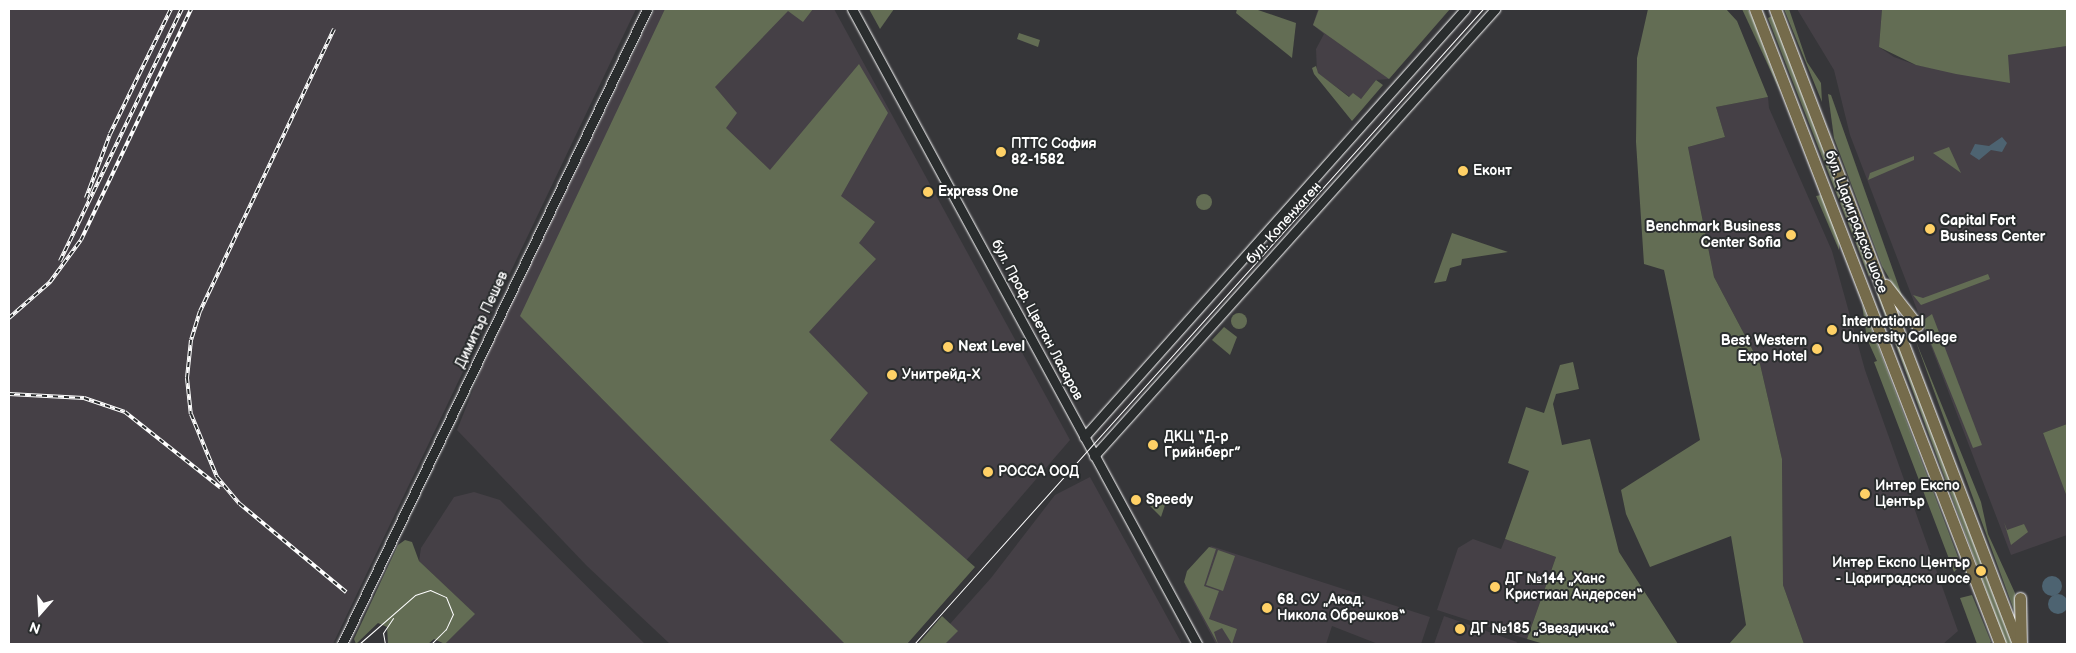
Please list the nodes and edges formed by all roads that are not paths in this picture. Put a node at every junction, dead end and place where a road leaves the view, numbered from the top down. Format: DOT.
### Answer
graph roads {
  1 [pos="647,9"];
  2 [pos="852,9"];
  3 [pos="1465,9"];
  4 [pos="1495,9"];
  5 [pos="1755,9"];
  6 [pos="1775,9"];
  7 [pos="1876,271"];
  8 [pos="1917,325"];
  9 [pos="1084,437"];
  10 [pos="1094,456"];
  11 [pos="2020,598"];
  12 [pos="342,644"];
  13 [pos="1197,644"];
  14 [pos="2000,644"];
  15 [pos="2018,644"];
  16 [pos="2022,644"];
  1 -- 12 [label="main road, Димитър Пешев"];
  2 -- 9 [label="main road, бул. Проф. Цветан Лазаров"];
  3 -- 9 [label="main road, бул. Копенхаген"];
  4 -- 10 [label="main road, бул. Копенхаген"];
  5 -- 14 [label="highway, бул. Цариградско шосе"];
  6 -- 7 [label="highway, бул. Цариградско шосе"];
  7 -- 8 [label="highway"];
  7 -- 15 [label="highway, бул. Цариградско шосе"];
  9 -- 10 [label="main road, бул. Проф. Цветан Лазаров"];
  10 -- 13 [label="main road, бул. Проф. Цветан Лазаров"];
  11 -- 16 [label="highway"];
}
